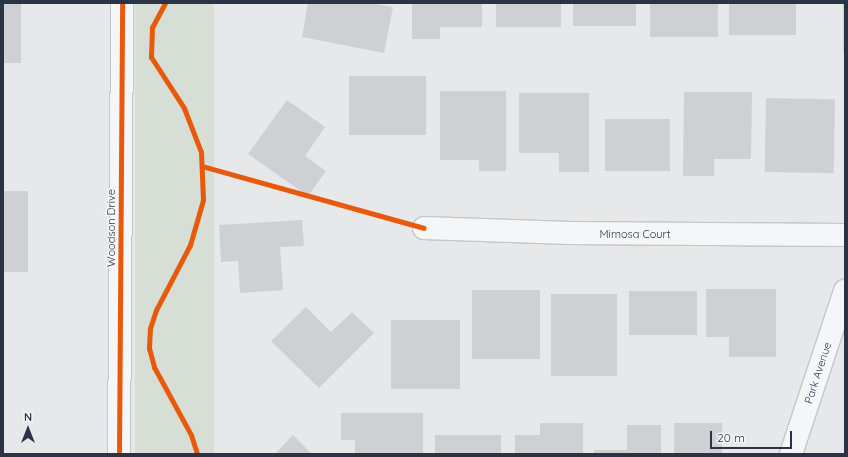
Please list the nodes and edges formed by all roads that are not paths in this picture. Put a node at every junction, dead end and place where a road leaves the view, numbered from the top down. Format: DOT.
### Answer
graph roads {
  1 [pos="122,3"];
  2 [pos="424,228"];
  3 [pos="845,235"];
  4 [pos="845,291"];
  5 [pos="119,454"];
  6 [pos="791,454"];
  1 -- 5 [label="street, Woodson Drive"];
  2 -- 3 [label="street, Mimosa Court"];
  4 -- 6 [label="street, Park Avenue"];
}
